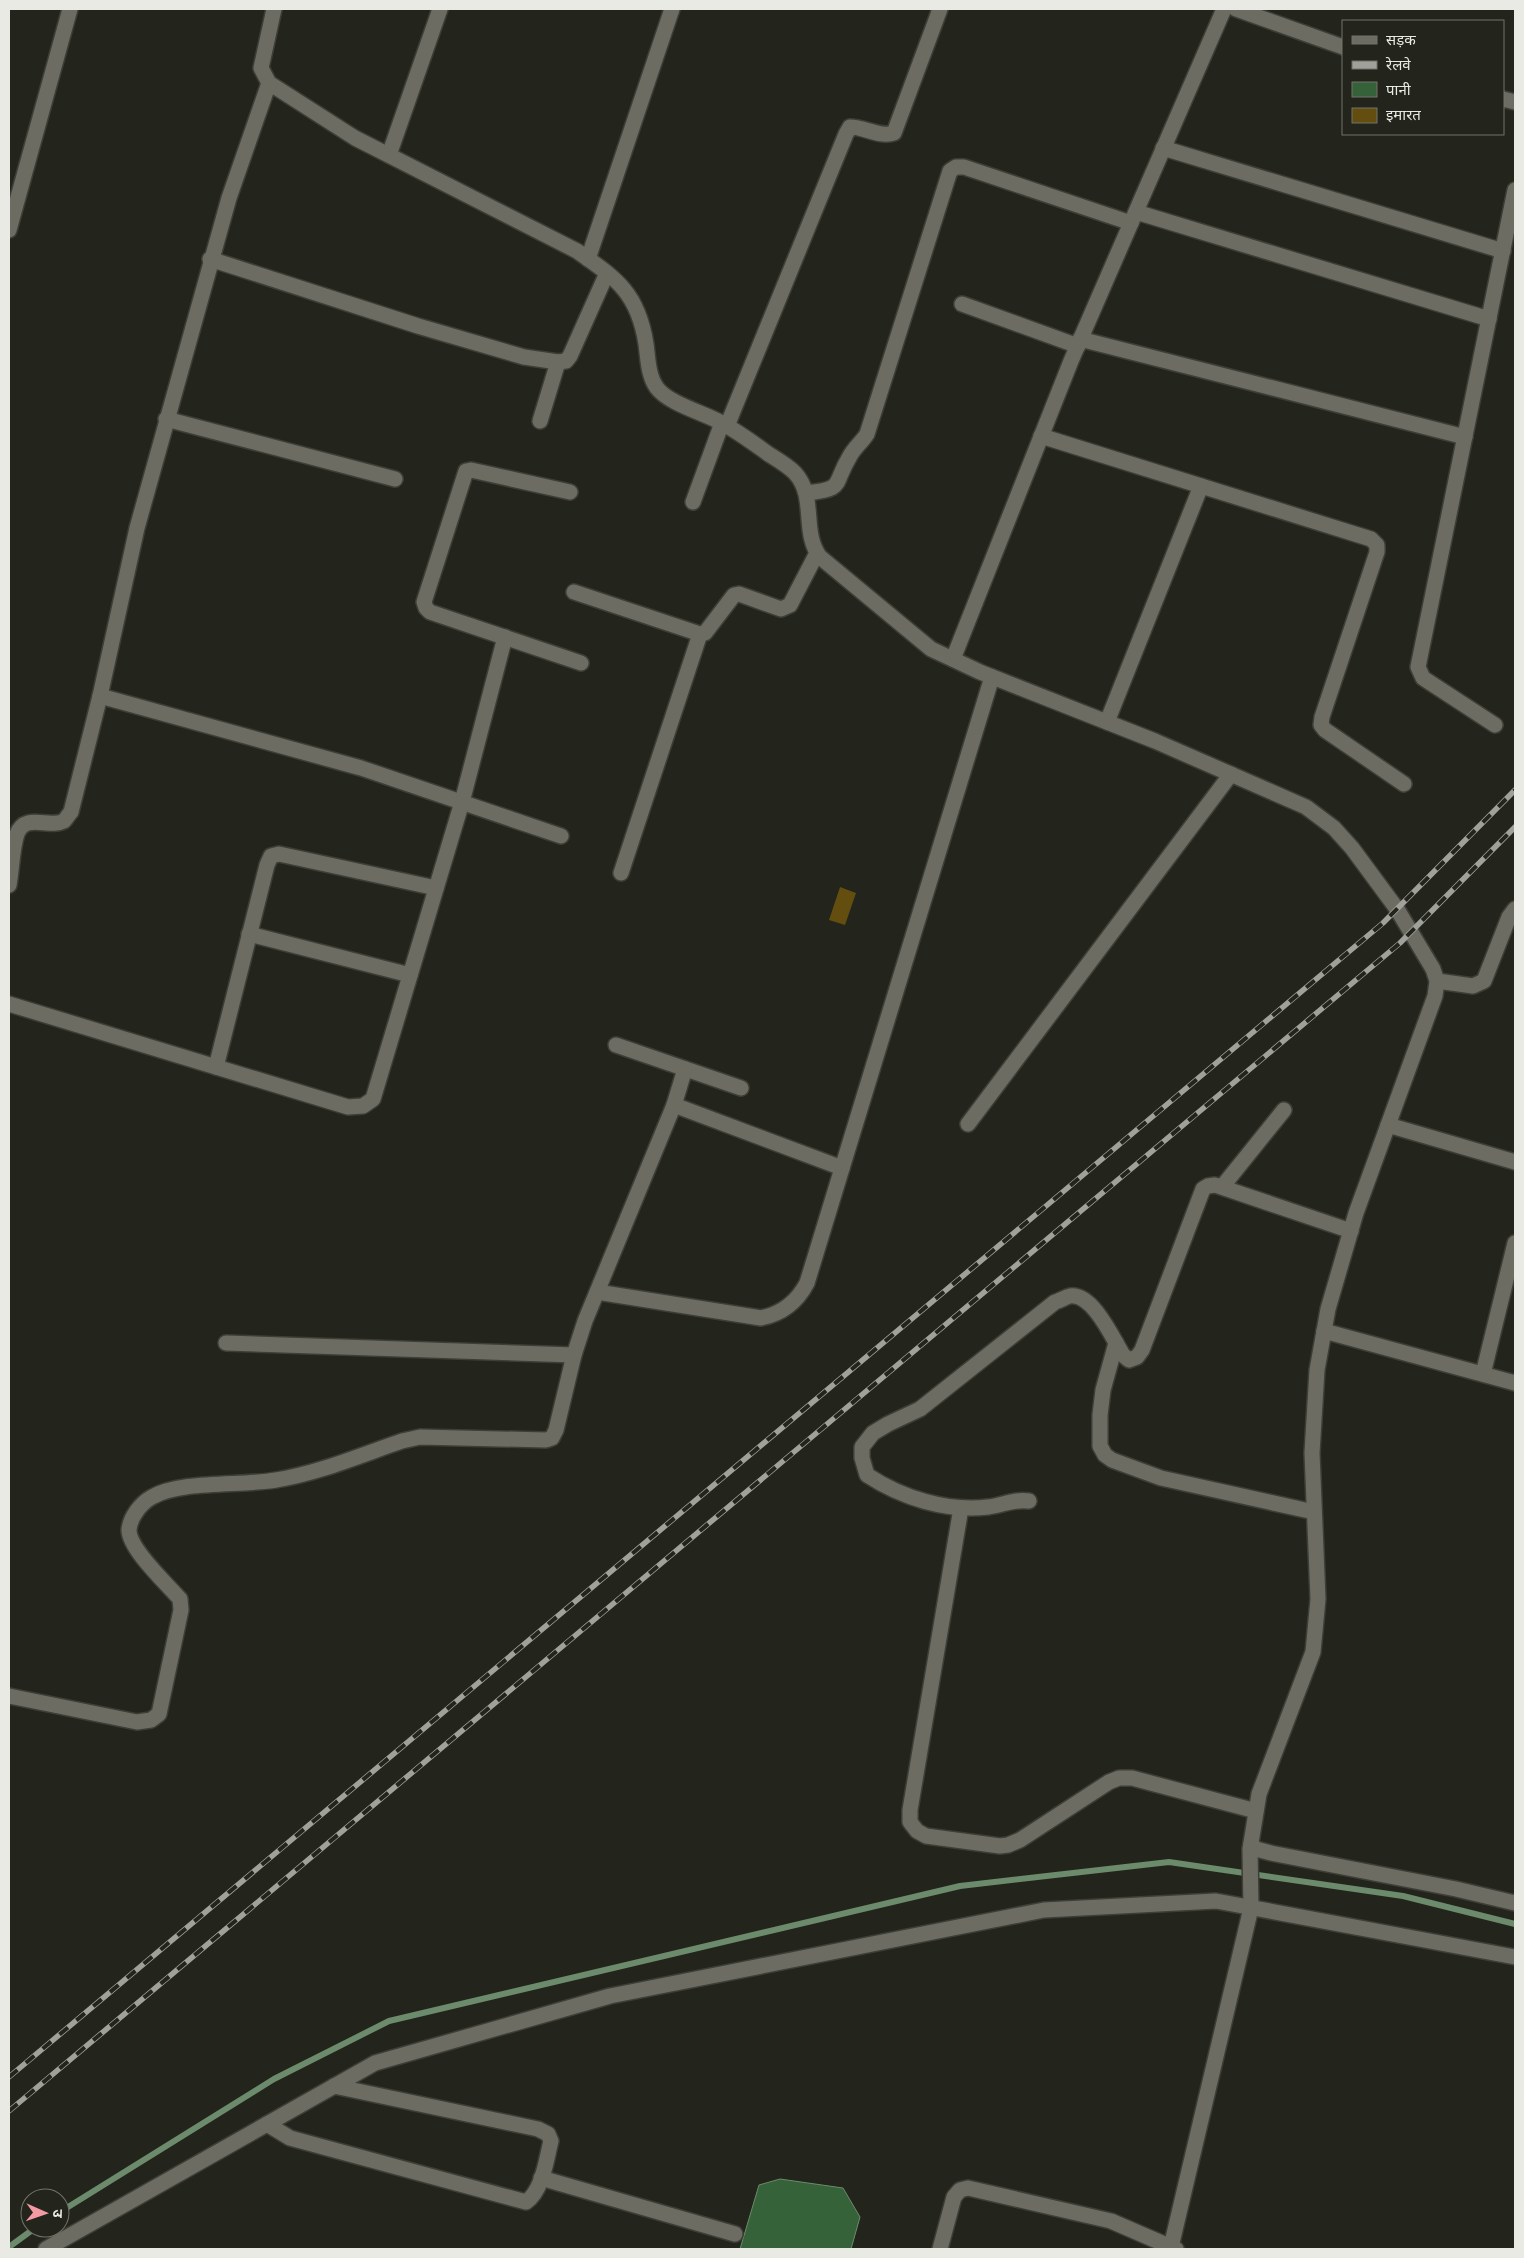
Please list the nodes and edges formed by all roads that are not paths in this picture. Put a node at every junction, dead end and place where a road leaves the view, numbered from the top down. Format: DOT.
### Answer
graph roads {
  1 [pos="70,9"];
  2 [pos="274,9"];
  3 [pos="440,9"];
  4 [pos="672,9"];
  5 [pos="940,9"];
  6 [pos="1224,9"];
  7 [pos="1236,9"];
  8 [pos="1342,47"];
  9 [pos="270,83"];
  10 [pos="1164,148"];
  11 [pos="389,155"];
  12 [pos="1515,190"];
  13 [pos="1133,218"];
  14 [pos="9,230"];
  15 [pos="1503,252"];
  16 [pos="210,259"];
  17 [pos="588,259"];
  18 [pos="607,273"];
  19 [pos="962,304"];
  20 [pos="1489,319"];
  21 [pos="1079,343"];
  22 [pos="558,362"];
  23 [pos="166,420"];
  24 [pos="540,421"];
  25 [pos="724,424"];
  26 [pos="1042,436"];
  27 [pos="1465,437"];
  28 [pos="395,479"];
  29 [pos="1201,486"];
  30 [pos="570,492"];
  31 [pos="806,494"];
  32 [pos="693,502"];
  33 [pos="816,553"];
  34 [pos="574,592"];
  35 [pos="700,634"];
  36 [pos="505,637"];
  37 [pos="953,660"];
  38 [pos="581,663"];
  39 [pos="992,677"];
  40 [pos="100,696"];
  41 [pos="1107,722"];
  42 [pos="1495,725"];
  43 [pos="1231,774"];
  44 [pos="1404,784"];
  45 [pos="462,802"];
  46 [pos="561,836"];
  47 [pos="621,872"];
  48 [pos="9,885"];
  49 [pos="436,888"];
  50 [pos="1515,909"];
  51 [pos="250,934"];
  52 [pos="410,975"];
  53 [pos="1437,980"];
  54 [pos="9,1004"];
  55 [pos="616,1044"];
  56 [pos="216,1067"];
  57 [pos="686,1068"];
  58 [pos="741,1088"];
  59 [pos="674,1105"];
  60 [pos="1284,1110"];
  61 [pos="968,1124"];
  62 [pos="1388,1125"];
  63 [pos="1515,1162"];
  64 [pos="842,1168"];
  65 [pos="1222,1187"];
  66 [pos="1351,1231"];
  67 [pos="1515,1243"];
  68 [pos="597,1292"];
  69 [pos="1324,1332"];
  70 [pos="226,1343"];
  71 [pos="1116,1343"];
  72 [pos="574,1355"];
  73 [pos="1483,1374"];
  74 [pos="1515,1383"];
  75 [pos="1029,1501"];
  76 [pos="961,1508"];
  77 [pos="1314,1512"];
  78 [pos="9,1696"];
  79 [pos="1256,1811"];
  80 [pos="1250,1846"];
  81 [pos="1515,1903"];
  82 [pos="1250,1908"];
  83 [pos="1515,1957"];
  84 [pos="334,2086"];
  85 [pos="267,2124"];
  86 [pos="541,2178"];
  87 [pos="735,2234"];
  88 [pos="1174,2248"];
  89 [pos="46,2249"];
  90 [pos="940,2249"];
  1 -- 14 [label="street"];
  2 -- 9 [label="street"];
  3 -- 11 [label="street"];
  4 -- 17 [label="street"];
  5 -- 25 [label="street"];
  6 -- 10 [label="street"];
  7 -- 8 [label="street"];
  9 -- 11 [label="street"];
  9 -- 16 [label="street"];
  10 -- 13 [label="street"];
  10 -- 15 [label="street"];
  11 -- 17 [label="street"];
  12 -- 15 [label="street"];
  13 -- 20 [label="street"];
  13 -- 21 [label="street"];
  13 -- 31 [label="street"];
  15 -- 20 [label="street"];
  16 -- 22 [label="street"];
  16 -- 23 [label="street"];
  17 -- 18 [label="street"];
  18 -- 22 [label="street"];
  18 -- 25 [label="street"];
  19 -- 21 [label="street"];
  20 -- 27 [label="street"];
  21 -- 26 [label="street"];
  21 -- 27 [label="street"];
  22 -- 24 [label="street"];
  23 -- 28 [label="street"];
  23 -- 40 [label="street"];
  25 -- 31 [label="street"];
  25 -- 32 [label="street"];
  26 -- 29 [label="street"];
  26 -- 37 [label="street"];
  27 -- 42 [label="street"];
  29 -- 41 [label="street"];
  29 -- 44 [label="street"];
  30 -- 36 [label="street"];
  31 -- 33 [label="street"];
  33 -- 35 [label="street"];
  33 -- 37 [label="street"];
  34 -- 35 [label="street"];
  35 -- 47 [label="street"];
  36 -- 38 [label="street"];
  36 -- 45 [label="street"];
  37 -- 39 [label="street"];
  39 -- 41 [label="street"];
  39 -- 64 [label="street"];
  40 -- 45 [label="street"];
  40 -- 48 [label="street"];
  41 -- 43 [label="street"];
  43 -- 53 [label="street"];
  43 -- 61 [label="street"];
  45 -- 46 [label="street"];
  45 -- 49 [label="street"];
  49 -- 51 [label="street"];
  49 -- 52 [label="street"];
  50 -- 53 [label="street"];
  51 -- 52 [label="street"];
  51 -- 56 [label="street"];
  52 -- 56 [label="street"];
  53 -- 62 [label="street"];
  54 -- 56 [label="street"];
  55 -- 57 [label="street"];
  57 -- 58 [label="street"];
  57 -- 59 [label="street"];
  59 -- 64 [label="street"];
  59 -- 68 [label="street"];
  60 -- 65 [label="street"];
  62 -- 63 [label="street"];
  62 -- 66 [label="street"];
  64 -- 68 [label="street"];
  65 -- 66 [label="street"];
  65 -- 71 [label="street"];
  66 -- 69 [label="street"];
  67 -- 73 [label="street"];
  68 -- 72 [label="street"];
  69 -- 73 [label="street"];
  69 -- 77 [label="street"];
  70 -- 72 [label="street"];
  71 -- 76 [label="street"];
  71 -- 77 [label="street"];
  72 -- 78 [label="street"];
  73 -- 74 [label="street"];
  75 -- 76 [label="street"];
  76 -- 79 [label="street"];
  77 -- 79 [label="street"];
  79 -- 80 [label="street"];
  80 -- 81 [label="street"];
  80 -- 82 [label="street"];
  82 -- 83 [label="street"];
  82 -- 84 [label="street"];
  82 -- 88 [label="street"];
  84 -- 85 [label="street"];
  84 -- 86 [label="street"];
  85 -- 86 [label="street"];
  85 -- 89 [label="street"];
  86 -- 87 [label="street"];
  88 -- 90 [label="street"];
}
